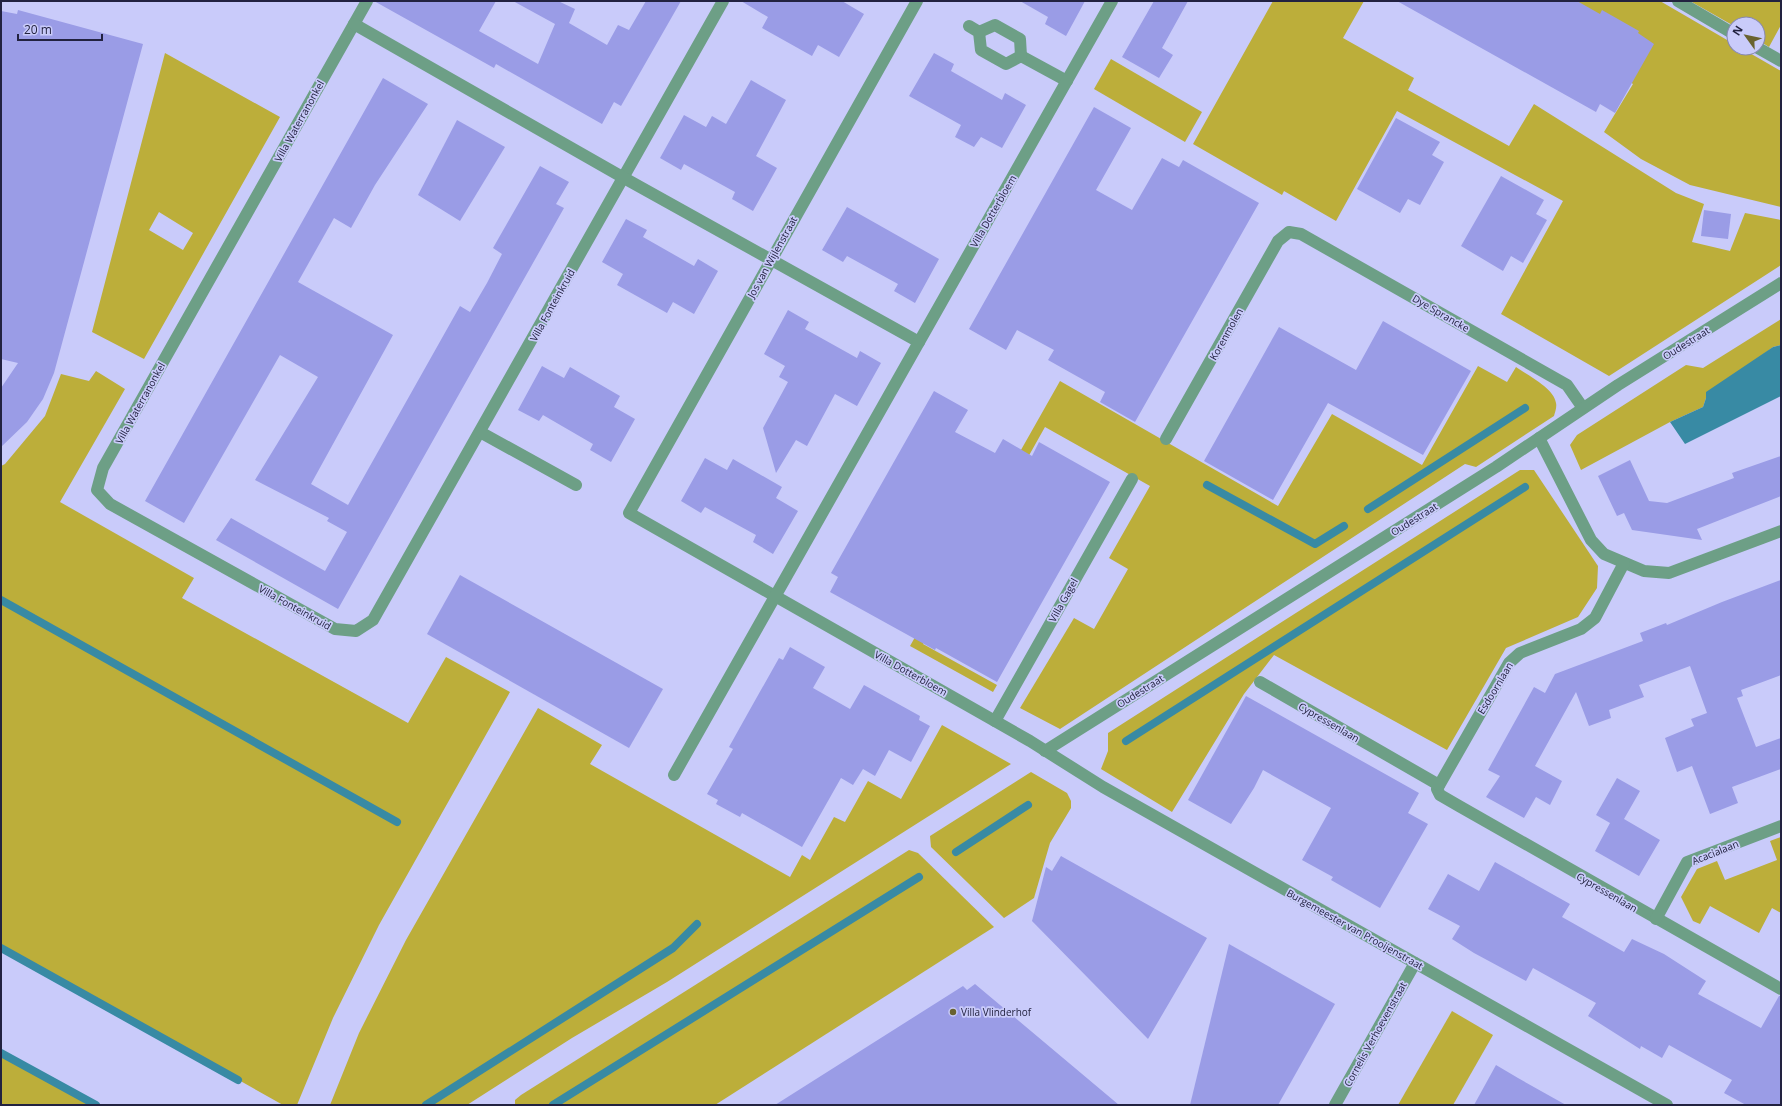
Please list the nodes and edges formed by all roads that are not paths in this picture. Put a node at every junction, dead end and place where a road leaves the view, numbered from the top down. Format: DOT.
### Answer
graph roads {
  1 [pos="367,1"];
  2 [pos="723,1"];
  3 [pos="916,1"];
  4 [pos="1112,1"];
  5 [pos="1678,1"];
  6 [pos="354,24"];
  7 [pos="1726,29"];
  8 [pos="1766,53"];
  9 [pos="1021,56"];
  10 [pos="1781,61"];
  11 [pos="1067,81"];
  12 [pos="624,178"];
  13 [pos="1288,232"];
  14 [pos="770,260"];
  15 [pos="1781,283"];
  16 [pos="919,342"];
  17 [pos="1583,408"];
  18 [pos="480,432"];
  19 [pos="1539,438"];
  20 [pos="1166,439"];
  21 [pos="1132,479"];
  22 [pos="576,485"];
  23 [pos="97,490"];
  24 [pos="629,513"];
  25 [pos="1781,531"];
  26 [pos="1624,564"];
  27 [pos="776,597"];
  28 [pos="1260,682"];
  29 [pos="995,721"];
  30 [pos="1045,751"];
  31 [pos="674,775"];
  32 [pos="1438,787"];
  33 [pos="1781,826"];
  34 [pos="1656,919"];
  35 [pos="1415,963"];
  36 [pos="1781,989"];
  37 [pos="1335,1105"];
  38 [pos="1667,1105"];
  1 -- 6 [label="street, Villa Waterranonkel"];
  2 -- 12 [label="street, Villa Fonteinkruid"];
  3 -- 14 [label="street, Jos van Wijlenstraat"];
  4 -- 11 [label="street, Villa Dotterbloem"];
  5 -- 7 [label="street"];
  6 -- 12 [label="street"];
  6 -- 23 [label="street, Villa Waterranonkel"];
  8 -- 10 [label="street"];
  9 -- 9 [label="street"];
  9 -- 11 [label="street"];
  11 -- 16 [label="street, Villa Dotterbloem"];
  12 -- 14 [label="street"];
  12 -- 18 [label="street, Villa Fonteinkruid"];
  13 -- 17 [label="street, Dye Sprancke"];
  13 -- 20 [label="street, Korenmolen"];
  14 -- 16 [label="street"];
  14 -- 24 [label="street, Jos van Wijlenstraat"];
  15 -- 17 [label="street, Oudestraat"];
  16 -- 27 [label="street, Villa Dotterbloem"];
  17 -- 19 [label="street, Oudestraat"];
  18 -- 22 [label="street"];
  18 -- 23 [label="street, Villa Fonteinkruid"];
  19 -- 26 [label="street"];
  19 -- 30 [label="street, Oudestraat"];
  21 -- 29 [label="street, Villa Gagel"];
  24 -- 27 [label="street, Villa Dotterbloem"];
  25 -- 26 [label="street"];
  26 -- 32 [label="street, Esdoornlaan"];
  27 -- 29 [label="street, Villa Dotterbloem"];
  27 -- 31 [label="street, Villa Dotterbloem"];
  28 -- 32 [label="street, Cypressenlaan"];
  29 -- 30 [label="street, Villa Dotterbloem"];
  30 -- 35 [label="street, Burgemeester van Prooijenstraat"];
  32 -- 34 [label="street, Cypressenlaan"];
  33 -- 34 [label="street, Acacialaan"];
  34 -- 36 [label="street, Cypressenlaan"];
  35 -- 37 [label="street, Cornelis Verhoevenstraat"];
  35 -- 38 [label="street, Burgemeester van Prooijenstraat"];
}
